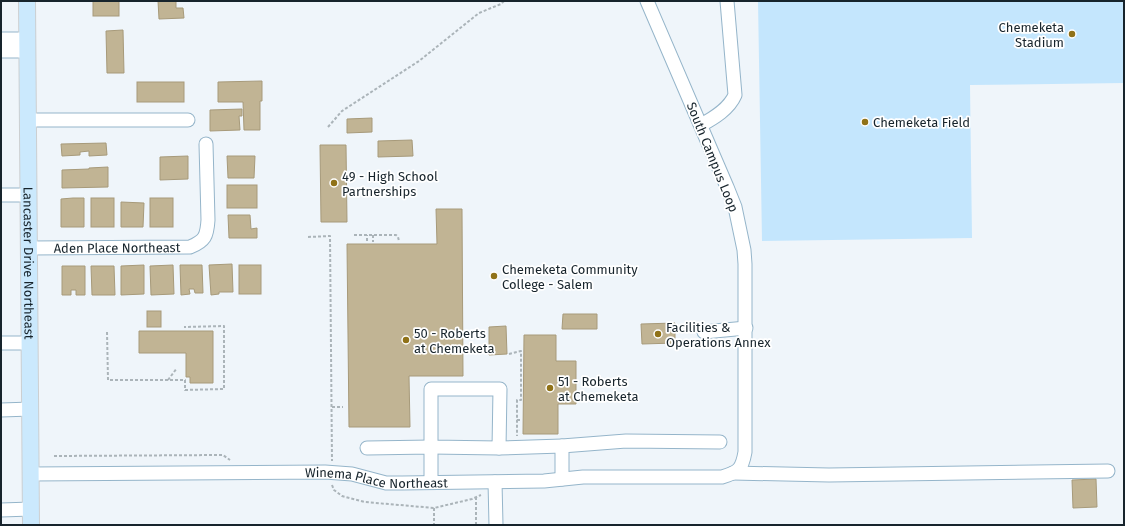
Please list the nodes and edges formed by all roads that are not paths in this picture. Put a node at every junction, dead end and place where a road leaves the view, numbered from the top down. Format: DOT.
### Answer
graph roads {
  1 [pos="27,1"];
  2 [pos="647,1"];
  3 [pos="727,1"];
  4 [pos="1,39"];
  5 [pos="27,45"];
  6 [pos="1,51"];
  7 [pos="28,120"];
  8 [pos="188,120"];
  9 [pos="701,125"];
  10 [pos="206,144"];
  11 [pos="1,195"];
  12 [pos="28,195"];
  13 [pos="29,248"];
  14 [pos="746,328"];
  15 [pos="704,332"];
  16 [pos="30,342"];
  17 [pos="1,343"];
  18 [pos="30,409"];
  19 [pos="1,410"];
  20 [pos="720,442"];
  21 [pos="562,446"];
  22 [pos="431,447"];
  23 [pos="367,448"];
  24 [pos="500,448"];
  25 [pos="1108,471"];
  26 [pos="31,474"];
  27 [pos="728,475"];
  28 [pos="562,479"];
  29 [pos="431,482"];
  30 [pos="495,482"];
  31 [pos="31,509"];
  32 [pos="1,510"];
  33 [pos="31,525"];
  34 [pos="496,525"];
  1 -- 5 [label="main road, Lancaster Drive Northeast"];
  2 -- 9 [label="street, South Campus Loop"];
  3 -- 9 [label="street"];
  4 -- 5 [label="street"];
  5 -- 6 [label="street"];
  5 -- 7 [label="main road, Lancaster Drive Northeast"];
  7 -- 8 [label="street"];
  7 -- 12 [label="main road, Lancaster Drive Northeast"];
  9 -- 14 [label="street, South Campus Loop"];
  10 -- 13 [label="street, Aden Place Northeast"];
  11 -- 12 [label="street"];
  12 -- 13 [label="main road, Lancaster Drive Northeast"];
  13 -- 16 [label="main road, Lancaster Drive Northeast"];
  14 -- 15 [label="street"];
  14 -- 27 [label="street, South Campus Loop"];
  16 -- 17 [label="street"];
  16 -- 18 [label="main road, Lancaster Drive Northeast"];
  18 -- 19 [label="street"];
  18 -- 26 [label="main road, Lancaster Drive Northeast"];
  20 -- 21 [label="street"];
  21 -- 24 [label="street"];
  21 -- 28 [label="street"];
  22 -- 23 [label="street"];
  22 -- 24 [label="street"];
  22 -- 24 [label="street"];
  22 -- 29 [label="street"];
  25 -- 27 [label="street, Winema Place Northeast"];
  26 -- 29 [label="street, Winema Place Northeast"];
  26 -- 31 [label="main road, Lancaster Drive Northeast"];
  27 -- 28 [label="street, Winema Place Northeast"];
  28 -- 30 [label="street, Winema Place Northeast"];
  29 -- 30 [label="street, Winema Place Northeast"];
  30 -- 34 [label="street"];
  31 -- 32 [label="street"];
  31 -- 33 [label="main road, Lancaster Drive Northeast"];
}
